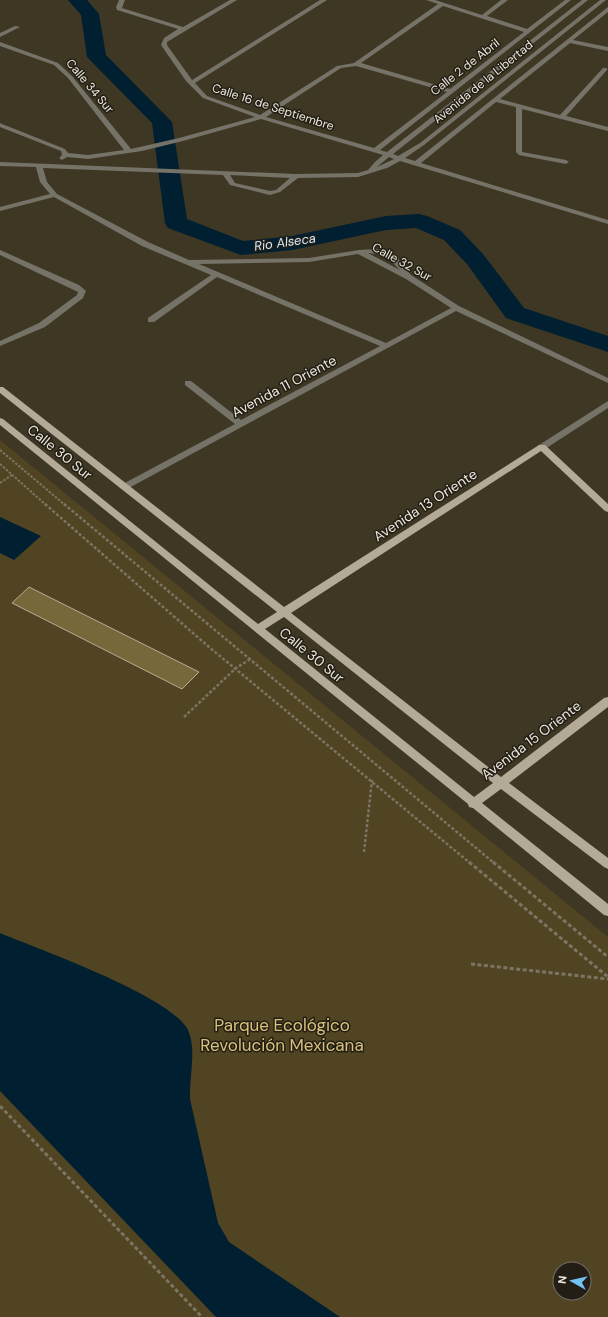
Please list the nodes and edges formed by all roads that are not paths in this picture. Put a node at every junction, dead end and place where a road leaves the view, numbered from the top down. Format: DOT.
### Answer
graph roads {
  1 [pos="122,0"];
  2 [pos="234,0"];
  3 [pos="324,0"];
  4 [pos="429,0"];
  5 [pos="505,0"];
  6 [pos="568,0"];
  7 [pos="585,0"];
  8 [pos="603,0"];
  9 [pos="442,4"];
  10 [pos="608,9"];
  11 [pos="482,17"];
  12 [pos="17,27"];
  13 [pos="183,29"];
  14 [pos="528,31"];
  15 [pos="0,35"];
  16 [pos="570,41"];
  17 [pos="0,44"];
  18 [pos="608,49"];
  19 [pos="356,64"];
  20 [pos="605,69"];
  21 [pos="191,84"];
  22 [pos="451,91"];
  23 [pos="495,100"];
  24 [pos="519,106"];
  25 [pos="261,117"];
  26 [pos="562,117"];
  27 [pos="430,123"];
  28 [pos="0,126"];
  29 [pos="444,127"];
  30 [pos="608,129"];
  31 [pos="129,151"];
  32 [pos="375,151"];
  33 [pos="66,155"];
  34 [pos="388,155"];
  35 [pos="102,156"];
  36 [pos="400,158"];
  37 [pos="566,162"];
  38 [pos="0,164"];
  39 [pos="417,164"];
  40 [pos="39,166"];
  41 [pos="48,166"];
  42 [pos="96,167"];
  43 [pos="370,171"];
  44 [pos="226,172"];
  45 [pos="296,176"];
  46 [pos="55,195"];
  47 [pos="0,209"];
  48 [pos="608,222"];
  49 [pos="0,252"];
  50 [pos="359,252"];
  51 [pos="188,262"];
  52 [pos="217,274"];
  53 [pos="409,277"];
  54 [pos="456,308"];
  55 [pos="151,320"];
  56 [pos="0,344"];
  57 [pos="387,346"];
  58 [pos="608,381"];
  59 [pos="188,383"];
  60 [pos="0,389"];
  61 [pos="608,404"];
  62 [pos="0,421"];
  63 [pos="241,424"];
  64 [pos="542,446"];
  65 [pos="124,487"];
  66 [pos="608,509"];
  67 [pos="283,612"];
  68 [pos="258,629"];
  69 [pos="608,701"];
  70 [pos="500,782"];
  71 [pos="473,804"];
  72 [pos="608,864"];
  73 [pos="608,911"];
  1 -- 13 [label="street"];
  2 -- 13 [label="street"];
  3 -- 21 [label="street"];
  4 -- 9 [label="street"];
  5 -- 11 [label="street"];
  6 -- 14 [label="street, Calle 2 de Abril"];
  7 -- 27 [label="street, Avenida de la Libertad"];
  8 -- 29 [label="street, Avenida de la Libertad"];
  9 -- 11 [label="street"];
  9 -- 19 [label="street"];
  10 -- 16 [label="street"];
  11 -- 14 [label="street"];
  12 -- 15 [label="street"];
  13 -- 21 [label="street, Calle 16 de Septiembre"];
  14 -- 22 [label="street, Calle 2 de Abril"];
  16 -- 18 [label="street"];
  16 -- 23 [label="street"];
  17 -- 31 [label="street, Calle 34 Sur"];
  19 -- 22 [label="street"];
  19 -- 25 [label="street"];
  20 -- 26 [label="street"];
  21 -- 25 [label="street, Calle 16 de Septiembre"];
  22 -- 32 [label="street, Calle 2 de Abril"];
  23 -- 24 [label="street"];
  23 -- 39 [label="street"];
  24 -- 26 [label="street"];
  24 -- 37 [label="street"];
  25 -- 31 [label="street"];
  25 -- 32 [label="street, Calle 16 de Septiembre"];
  26 -- 30 [label="street"];
  27 -- 29 [label="street"];
  27 -- 34 [label="street, Avenida de la Libertad"];
  28 -- 33 [label="street"];
  29 -- 36 [label="street, Avenida de la Libertad"];
  31 -- 35 [label="street"];
  32 -- 34 [label="street, Calle 16 de Septiembre"];
  33 -- 35 [label="street"];
  33 -- 41 [label="street"];
  34 -- 36 [label="street, Calle 16 de Septiembre"];
  34 -- 43 [label="street, Avenida de la Libertad"];
  35 -- 42 [label="street"];
  36 -- 39 [label="street, Calle 16 de Septiembre"];
  36 -- 43 [label="street, Avenida de la Libertad"];
  38 -- 40 [label="street, Avenida de la Libertad"];
  39 -- 48 [label="street, Calle 16 de Septiembre"];
  40 -- 41 [label="street, Avenida de la Libertad"];
  40 -- 46 [label="street, Calle 32 Sur"];
  41 -- 42 [label="street, Avenida de la Libertad"];
  42 -- 44 [label="street, Avenida de la Libertad"];
  43 -- 45 [label="street, Avenida de la Libertad"];
  44 -- 45 [label="street, Avenida de la Libertad"];
  44 -- 45 [label="street"];
  46 -- 47 [label="street"];
  46 -- 51 [label="street, Calle 32 Sur"];
  49 -- 56 [label="street"];
  50 -- 51 [label="street, Calle 32 Sur"];
  50 -- 53 [label="street, Calle 32 Sur"];
  50 -- 53 [label="street"];
  51 -- 52 [label="street, Calle 32 Sur"];
  52 -- 55 [label="street"];
  52 -- 57 [label="street, Calle 32 Sur"];
  53 -- 54 [label="street, Calle 32 Sur"];
  54 -- 57 [label="street, Avenida 11 Oriente"];
  54 -- 58 [label="street, Calle 32 Sur"];
  57 -- 63 [label="street, Avenida 11 Oriente"];
  59 -- 63 [label="street"];
  60 -- 65 [label="main road, Calle 30 Sur"];
  61 -- 64 [label="street, Avenida 13 Oriente"];
  62 -- 68 [label="main road, Calle 30 Sur"];
  63 -- 65 [label="street, Avenida 11 Oriente"];
  64 -- 66 [label="main road"];
  64 -- 67 [label="main road, Avenida 13 Oriente"];
  65 -- 67 [label="main road, Calle 30 Sur"];
  67 -- 68 [label="main road, Avenida 13 Oriente"];
  67 -- 70 [label="main road, Calle 30 Sur"];
  68 -- 71 [label="main road, Calle 30 Sur"];
  69 -- 70 [label="main road, Avenida 15 Oriente"];
  70 -- 71 [label="main road, Avenida 15 Oriente"];
  70 -- 72 [label="main road, Calle 30 Sur"];
  71 -- 73 [label="main road, Calle 30 Sur"];
}
